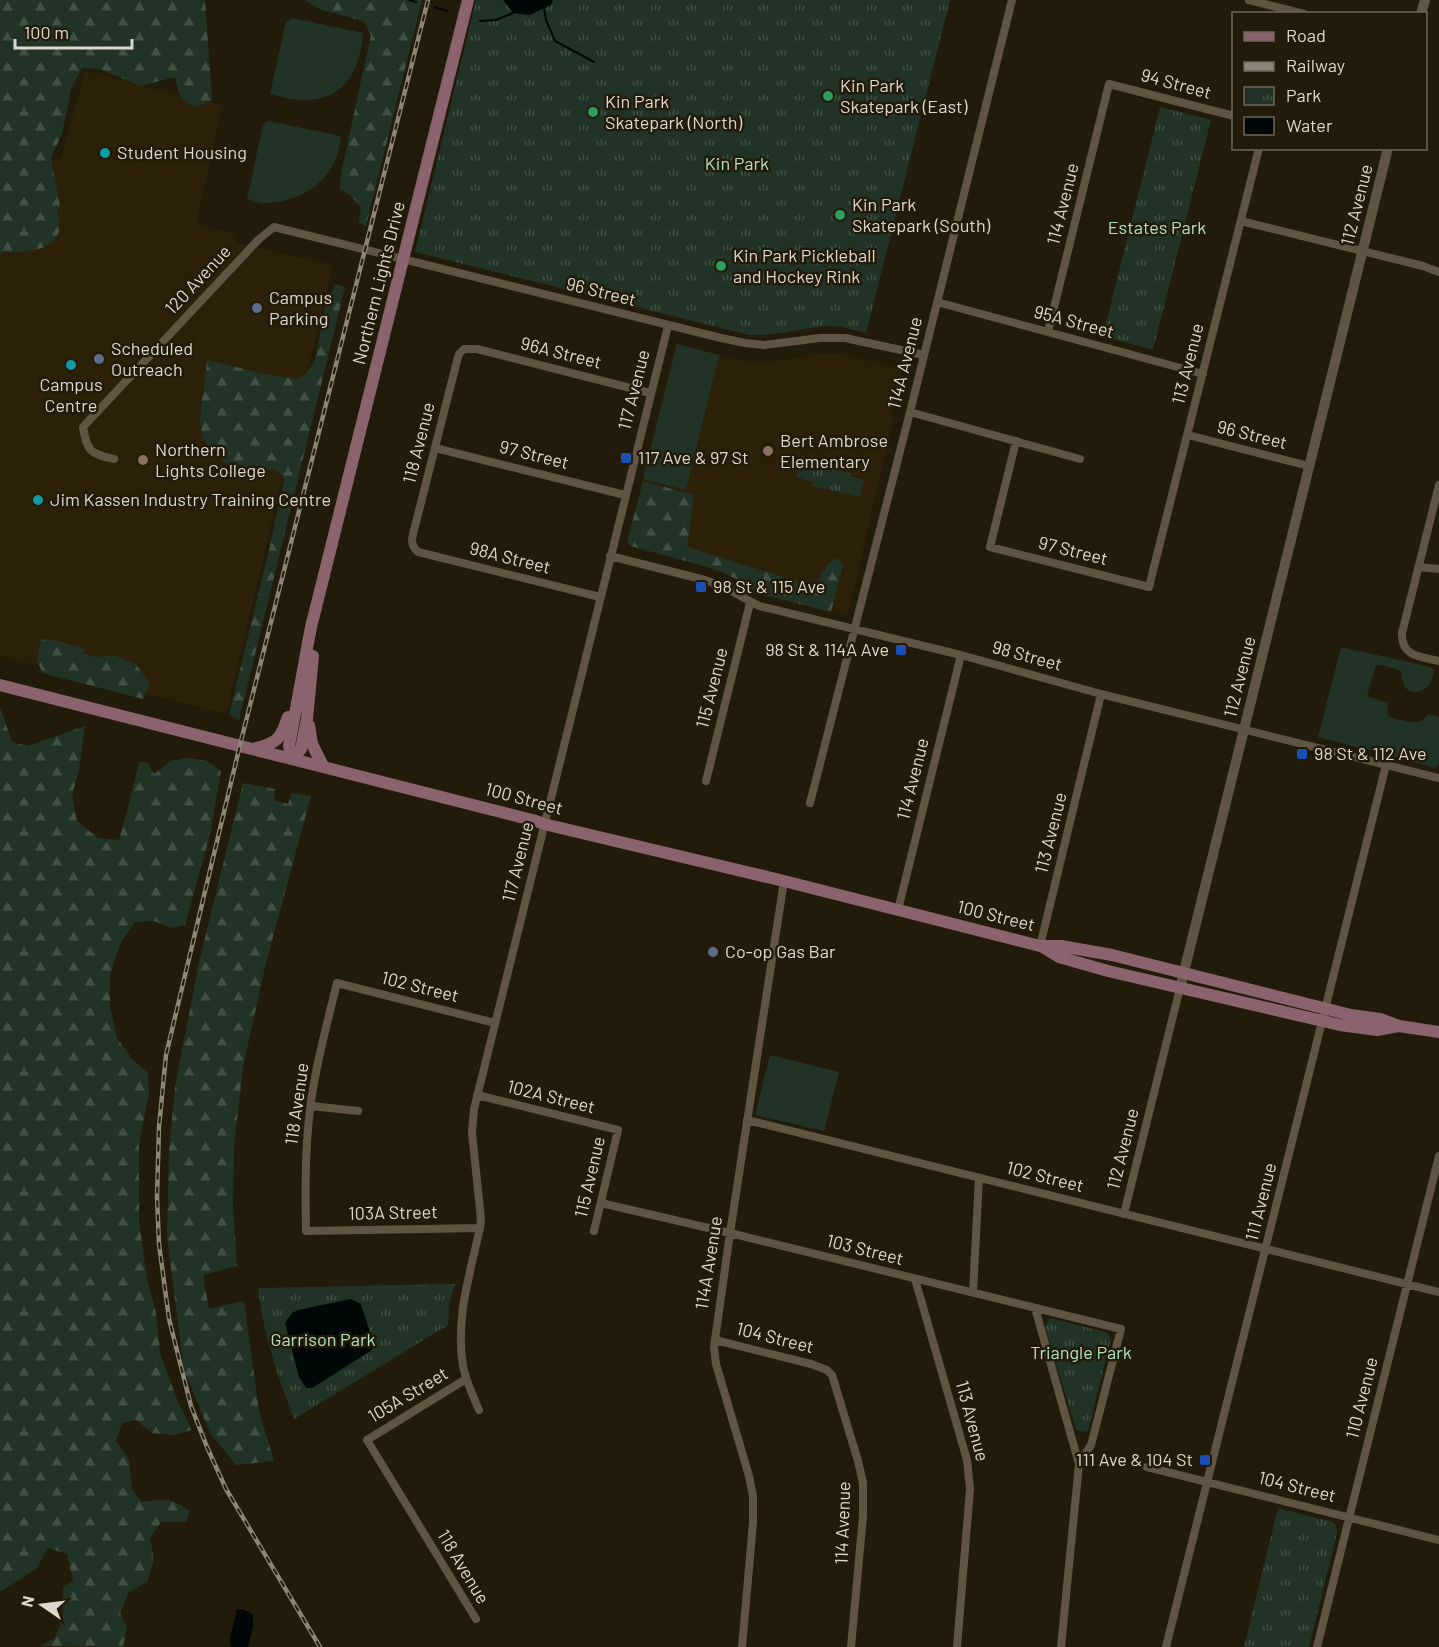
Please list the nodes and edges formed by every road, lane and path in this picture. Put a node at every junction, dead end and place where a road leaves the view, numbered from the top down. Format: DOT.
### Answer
graph roads {
  1 [pos="468,0"];
  2 [pos="1012,0"];
  3 [pos="1249,0"];
  4 [pos="1296,12"];
  5 [pos="1109,84"];
  6 [pos="1232,116"];
  7 [pos="1259,150"];
  8 [pos="1387,150"];
  9 [pos="1241,221"];
  10 [pos="274,227"];
  11 [pos="1362,251"];
  12 [pos="403,259"];
  13 [pos="1439,272"];
  14 [pos="937,302"];
  15 [pos="668,326"];
  16 [pos="1048,332"];
  17 [pos="464,349"];
  18 [pos="924,355"];
  19 [pos="1203,374"];
  20 [pos="650,393"];
  21 [pos="910,412"];
  22 [pos="1188,435"];
  23 [pos="1016,441"];
  24 [pos="435,447"];
  25 [pos="114,459"];
  26 [pos="1080,459"];
  27 [pos="1309,466"];
  28 [pos="1439,485"];
  29 [pos="625,495"];
  30 [pos="414,548"];
  31 [pos="610,556"];
  32 [pos="1419,567"];
  33 [pos="1439,569"];
  34 [pos="325,574"];
  35 [pos="1149,587"];
  36 [pos="600,597"];
  37 [pos="750,603"];
  38 [pos="854,629"];
  39 [pos="961,656"];
  40 [pos="1439,661"];
  41 [pos="304,665"];
  42 [pos="0,685"];
  43 [pos="1101,694"];
  44 [pos="308,719"];
  45 [pos="1243,730"];
  46 [pos="252,748"];
  47 [pos="292,759"];
  48 [pos="1386,765"];
  49 [pos="323,766"];
  50 [pos="1439,778"];
  51 [pos="706,781"];
  52 [pos="810,803"];
  53 [pos="544,824"];
  54 [pos="784,881"];
  55 [pos="897,910"];
  56 [pos="1040,945"];
  57 [pos="1183,974"];
  58 [pos="337,983"];
  59 [pos="1180,988"];
  60 [pos="1324,1015"];
  61 [pos="495,1023"];
  62 [pos="1439,1032"];
  63 [pos="477,1095"];
  64 [pos="310,1106"];
  65 [pos="358,1111"];
  66 [pos="747,1120"];
  67 [pos="618,1130"];
  68 [pos="1439,1156"];
  69 [pos="979,1178"];
  70 [pos="601,1203"];
  71 [pos="1124,1214"];
  72 [pos="480,1228"];
  73 [pos="306,1231"];
  74 [pos="594,1231"];
  75 [pos="730,1233"];
  76 [pos="1266,1249"];
  77 [pos="915,1279"];
  78 [pos="1407,1285"];
  79 [pos="1439,1292"];
  80 [pos="973,1293"];
  81 [pos="1035,1308"];
  82 [pos="715,1340"];
  83 [pos="827,1370"];
  84 [pos="466,1379"];
  85 [pos="479,1410"];
  86 [pos="367,1440"];
  87 [pos="1079,1464"];
  88 [pos="1147,1467"];
  89 [pos="1207,1482"];
  90 [pos="1349,1517"];
  91 [pos="1439,1540"];
  92 [pos="476,1620"];
  93 [pos="742,1647"];
  94 [pos="851,1647"];
  95 [pos="957,1647"];
  96 [pos="1061,1647"];
  97 [pos="1166,1647"];
  98 [pos="1317,1647"];
  1 -- 12 [label="main road, Northern Lights Drive"];
  2 -- 14 [label="street, 114A Avenue"];
  3 -- 4 [label="street"];
  5 -- 6 [label="street, 94 Street"];
  5 -- 16 [label="street, 114 Avenue"];
  7 -- 9 [label="street, 113 Avenue"];
  8 -- 11 [label="street, 112 Avenue"];
  9 -- 11 [label="street"];
  9 -- 19 [label="street, 113 Avenue"];
  10 -- 12 [label="street, 96 Street"];
  10 -- 25 [label="street, 120 Avenue"];
  11 -- 13 [label="street"];
  11 -- 27 [label="street, 112 Avenue"];
  12 -- 15 [label="street, 96 Street"];
  12 -- 34 [label="main road, Northern Lights Drive"];
  14 -- 16 [label="street, 95A Street"];
  14 -- 18 [label="street, 114A Avenue"];
  15 -- 18 [label="street, 96 Street"];
  15 -- 20 [label="street, 117 Avenue"];
  16 -- 19 [label="street, 95A Street"];
  17 -- 20 [label="street, 96A Street"];
  17 -- 24 [label="street, 118 Avenue"];
  18 -- 21 [label="street, 114A Avenue"];
  19 -- 22 [label="street, 113 Avenue"];
  20 -- 29 [label="street, 117 Avenue"];
  21 -- 23 [label="street"];
  21 -- 38 [label="street, 114A Avenue"];
  22 -- 27 [label="street, 96 Street"];
  22 -- 35 [label="street, 113 Avenue"];
  23 -- 26 [label="street"];
  23 -- 35 [label="street, 97 Street"];
  24 -- 29 [label="street, 97 Street"];
  24 -- 30 [label="street, 118 Avenue"];
  27 -- 45 [label="street, 112 Avenue"];
  28 -- 32 [label="street"];
  29 -- 31 [label="street, 117 Avenue"];
  30 -- 36 [label="street, 98A Street"];
  31 -- 36 [label="street, 117 Avenue"];
  31 -- 37 [label="street, 98 Street"];
  32 -- 33 [label="street"];
  32 -- 40 [label="street"];
  34 -- 41 [label="main road, Northern Lights Drive"];
  34 -- 44 [label="main road, Northern Lights Drive"];
  36 -- 53 [label="street, 117 Avenue"];
  37 -- 38 [label="street, 98 Street"];
  37 -- 51 [label="street, 115 Avenue"];
  38 -- 39 [label="street, 98 Street"];
  38 -- 52 [label="street, 114A Avenue"];
  39 -- 43 [label="street, 98 Street"];
  39 -- 55 [label="street, 114 Avenue"];
  41 -- 46 [label="main road"];
  41 -- 47 [label="main road, Northern Lights Drive"];
  42 -- 46 [label="main road, 100 Street"];
  43 -- 45 [label="street, 98 Street"];
  43 -- 56 [label="street, 113 Avenue"];
  44 -- 47 [label="main road, Northern Lights Drive"];
  44 -- 49 [label="main road"];
  45 -- 48 [label="street, 98 Street"];
  45 -- 57 [label="street, 112 Avenue"];
  46 -- 47 [label="main road, 100 Street"];
  47 -- 49 [label="main road, 100 Street"];
  48 -- 50 [label="street, 98 Street"];
  48 -- 60 [label="street, 111 Avenue"];
  49 -- 53 [label="main road, 100 Street"];
  53 -- 54 [label="main road, 100 Street"];
  53 -- 61 [label="street, 117 Avenue"];
  54 -- 55 [label="main road, 100 Street"];
  54 -- 66 [label="street, 114A Avenue"];
  55 -- 56 [label="main road, 100 Street"];
  56 -- 57 [label="main road, 100 Street"];
  56 -- 59 [label="main road, 100 Street"];
  57 -- 59 [label="street, 112 Avenue"];
  57 -- 60 [label="main road, 100 Street"];
  58 -- 61 [label="street, 102 Street"];
  58 -- 64 [label="street, 118 Avenue"];
  59 -- 60 [label="main road, 100 Street"];
  59 -- 71 [label="street, 112 Avenue"];
  60 -- 62 [label="main road, 100 Street"];
  60 -- 76 [label="street, 111 Avenue"];
  61 -- 63 [label="street, 117 Avenue"];
  63 -- 67 [label="street, 102A Street"];
  63 -- 72 [label="street, 117 Avenue"];
  64 -- 65 [label="street"];
  64 -- 73 [label="street, 118 Avenue"];
  66 -- 69 [label="street, 102 Street"];
  66 -- 75 [label="street, 114A Avenue"];
  67 -- 70 [label="street, 115 Avenue"];
  68 -- 78 [label="street, 110 Avenue"];
  69 -- 71 [label="street, 102 Street"];
  69 -- 80 [label="street"];
  70 -- 74 [label="street, 115 Avenue"];
  70 -- 75 [label="street, 103 Street"];
  71 -- 76 [label="street, 102 Street"];
  72 -- 73 [label="street, 103A Street"];
  72 -- 84 [label="street, 117 Avenue"];
  75 -- 77 [label="street, 103 Street"];
  75 -- 82 [label="street, 114A Avenue"];
  76 -- 78 [label="street, 102 Street"];
  76 -- 89 [label="street, 111 Avenue"];
  77 -- 80 [label="street, 103 Street"];
  77 -- 95 [label="street, 113 Avenue"];
  78 -- 79 [label="street, 102 Street"];
  78 -- 90 [label="street, 110 Avenue"];
  80 -- 81 [label="street, 103 Street"];
  81 -- 87 [label="street"];
  81 -- 87 [label="street, 103 Street"];
  82 -- 83 [label="street, 104 Street"];
  82 -- 93 [label="street, 114A Avenue"];
  83 -- 94 [label="street, 114 Avenue"];
  84 -- 85 [label="street, 117 Avenue"];
  84 -- 86 [label="street, 105A Street"];
  86 -- 92 [label="street, 118 Avenue"];
  87 -- 96 [label="street"];
  88 -- 89 [label="street, 104 Street"];
  89 -- 90 [label="street, 104 Street"];
  89 -- 97 [label="street, 111 Avenue"];
  90 -- 91 [label="street, 104 Street"];
  90 -- 98 [label="street, 110 Avenue"];
}
